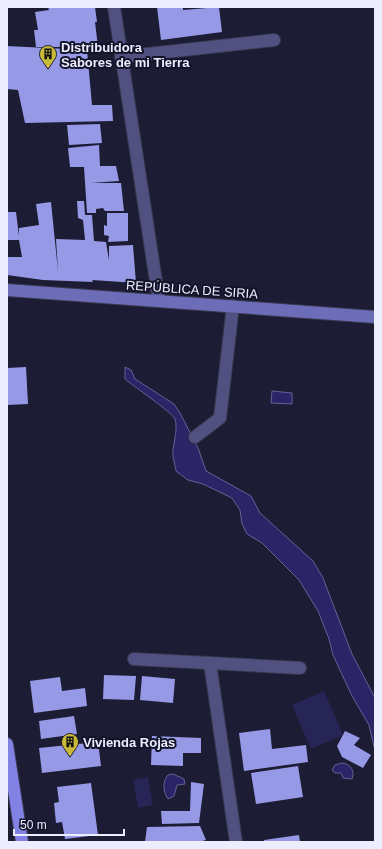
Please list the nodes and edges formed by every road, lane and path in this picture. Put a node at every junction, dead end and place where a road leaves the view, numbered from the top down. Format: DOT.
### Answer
graph roads {
  1 [pos="114,7"];
  2 [pos="274,40"];
  3 [pos="121,58"];
  4 [pos="7,290"];
  5 [pos="159,301"];
  6 [pos="233,306"];
  7 [pos="375,317"];
  8 [pos="195,437"];
  9 [pos="134,659"];
  10 [pos="210,663"];
  11 [pos="300,668"];
  12 [pos="7,744"];
  13 [pos="22,842"];
  14 [pos="236,842"];
  1 -- 3 [label="street"];
  2 -- 3 [label="street"];
  3 -- 5 [label="street"];
  4 -- 5 [label="street, REPÚBLICA DE SIRIA"];
  5 -- 6 [label="street, REPÚBLICA DE SIRIA"];
  6 -- 7 [label="street, REPÚBLICA DE SIRIA"];
  6 -- 8 [label="street"];
  9 -- 10 [label="street"];
  10 -- 11 [label="street"];
  10 -- 14 [label="street"];
  12 -- 13 [label="main road"];
}
